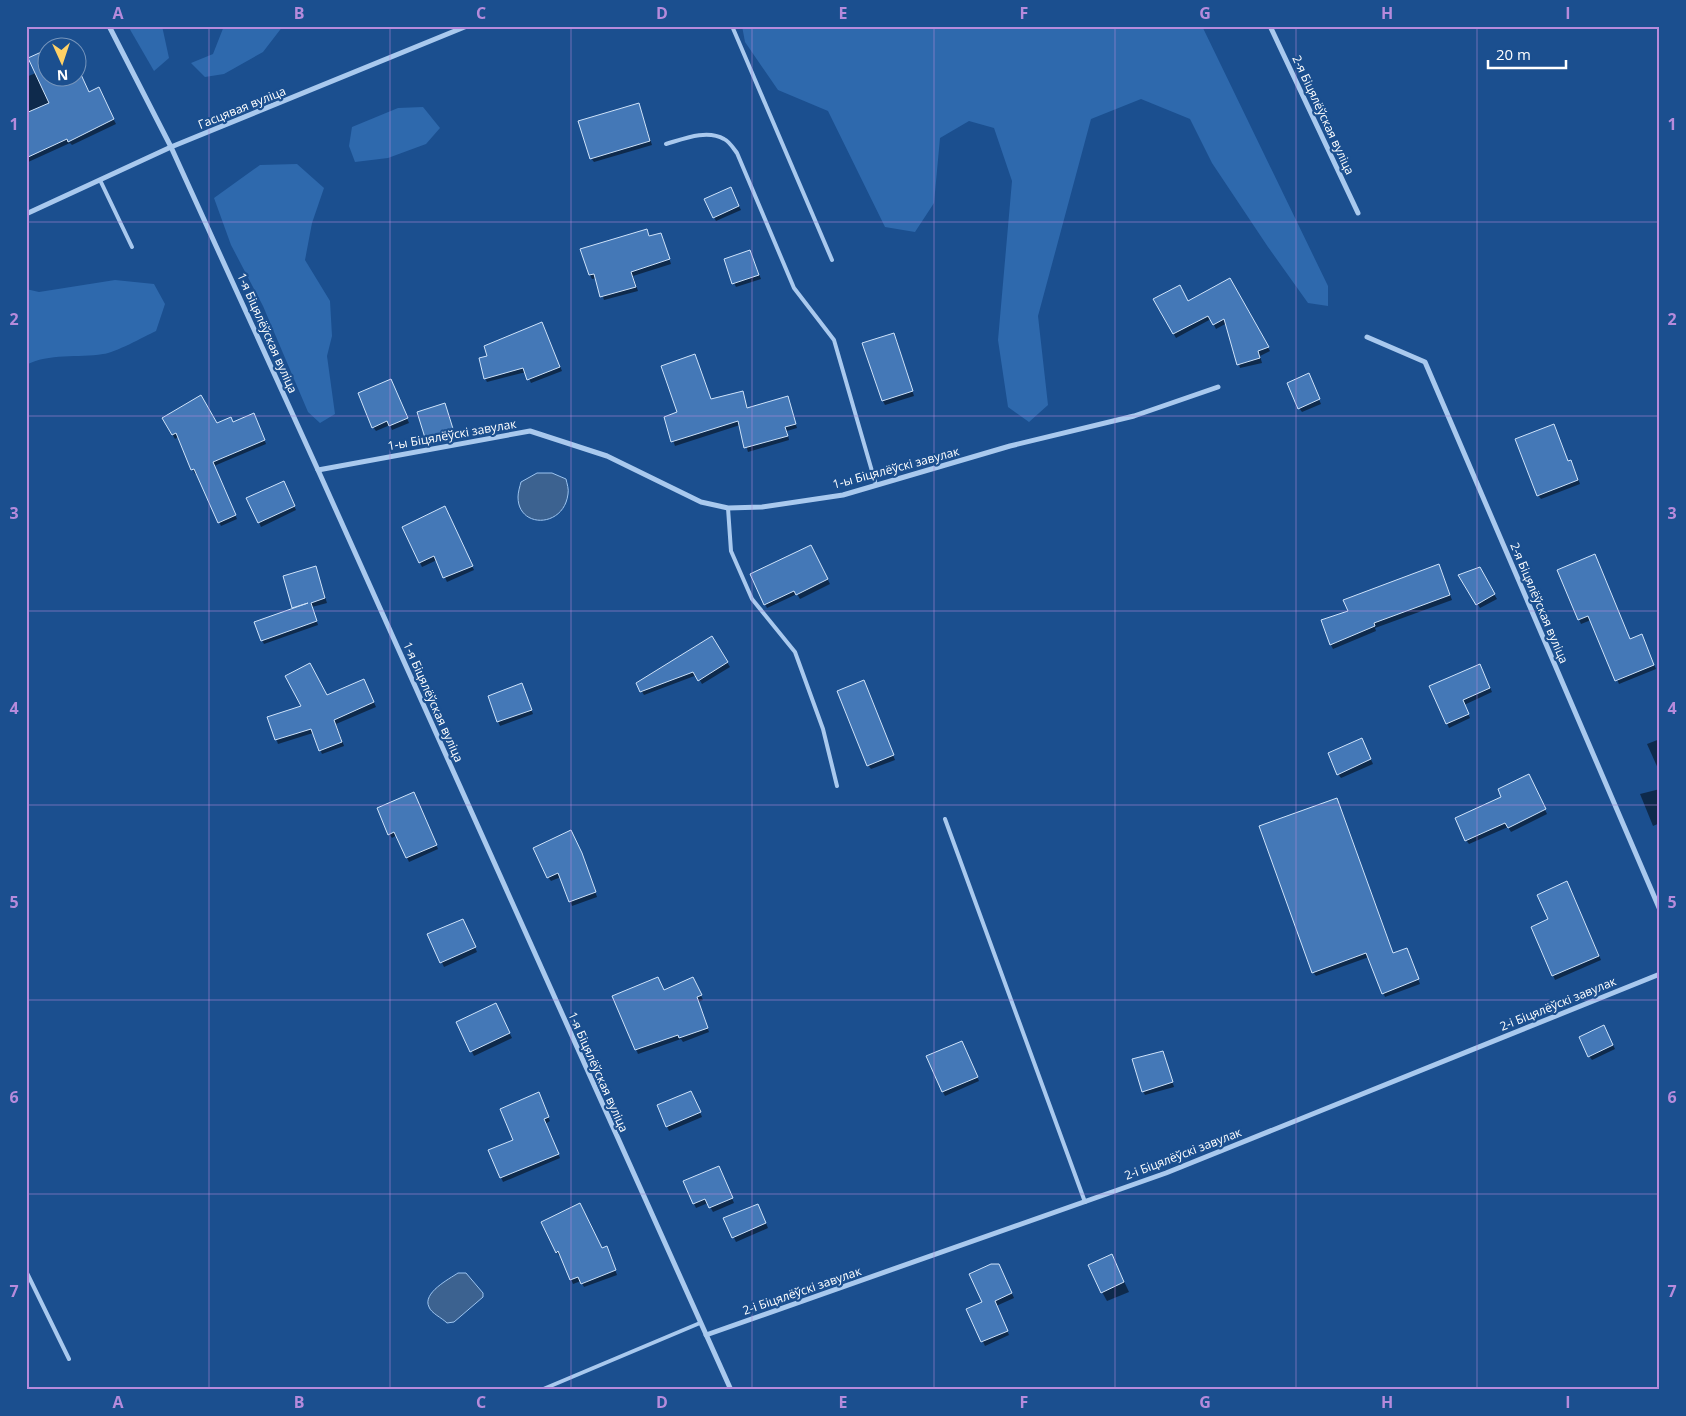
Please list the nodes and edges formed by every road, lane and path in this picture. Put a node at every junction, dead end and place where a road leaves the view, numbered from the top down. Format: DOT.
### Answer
graph roads {
  1 [pos="109,26"];
  2 [pos="468,26"];
  3 [pos="732,26"];
  4 [pos="1270,26"];
  5 [pos="666,144"];
  6 [pos="172,147"];
  7 [pos="100,180"];
  8 [pos="1358,213"];
  9 [pos="26,214"];
  10 [pos="132,247"];
  11 [pos="832,260"];
  12 [pos="1367,337"];
  13 [pos="1218,387"];
  14 [pos="318,470"];
  15 [pos="876,485"];
  16 [pos="728,508"];
  17 [pos="837,786"];
  18 [pos="945,819"];
  19 [pos="1660,910"];
  20 [pos="1660,974"];
  21 [pos="1085,1202"];
  22 [pos="26,1271"];
  23 [pos="700,1323"];
  24 [pos="706,1335"];
  25 [pos="69,1359"];
  26 [pos="541,1390"];
  27 [pos="730,1390"];
  1 -- 6 [label="street, 1-я Біцялёўская вуліца"];
  2 -- 6 [label="street, Гасцявая вуліца"];
  3 -- 11 [label="lane"];
  4 -- 8 [label="street, 2-я Біцялёўская вуліца"];
  5 -- 15 [label="lane"];
  6 -- 7 [label="street, Гасцявая вуліца"];
  6 -- 14 [label="street, 1-я Біцялёўская вуліца"];
  7 -- 9 [label="street, Гасцявая вуліца"];
  7 -- 10 [label="lane"];
  12 -- 19 [label="street, 2-я Біцялёўская вуліца"];
  13 -- 15 [label="street, 1-ы Біцялёўскі завулак"];
  14 -- 16 [label="street, 1-ы Біцялёўскі завулак"];
  14 -- 23 [label="street, 1-я Біцялёўская вуліца"];
  15 -- 16 [label="street, 1-ы Біцялёўскі завулак"];
  16 -- 17 [label="lane"];
  18 -- 21 [label="lane"];
  20 -- 21 [label="street, 2-і Біцялёўскі завулак"];
  21 -- 24 [label="street, 2-і Біцялёўскі завулак"];
  22 -- 25 [label="lane"];
  23 -- 24 [label="street, 1-я Біцялёўская вуліца"];
  23 -- 26 [label="lane"];
  24 -- 27 [label="street, 1-я Біцялёўская вуліца"];
}
